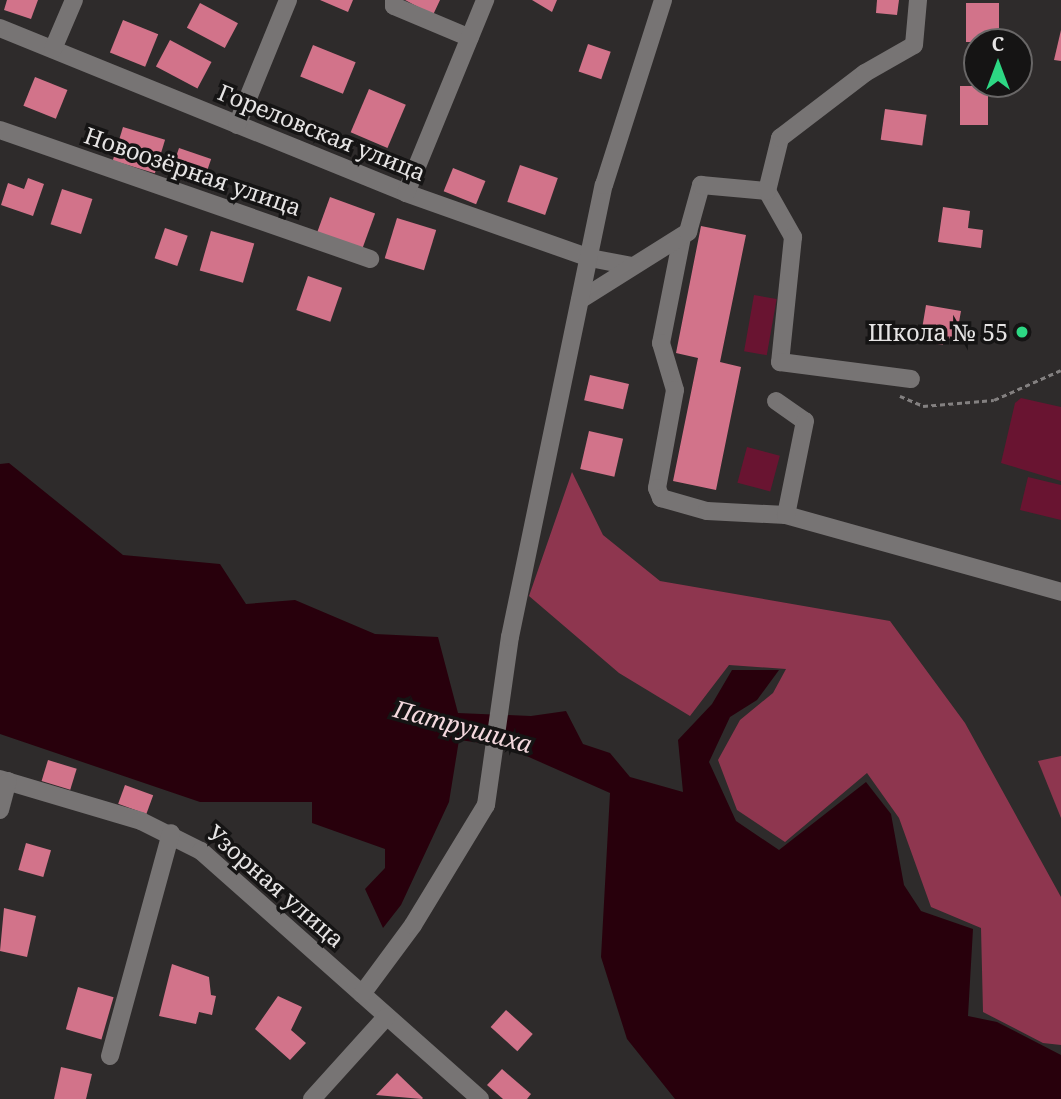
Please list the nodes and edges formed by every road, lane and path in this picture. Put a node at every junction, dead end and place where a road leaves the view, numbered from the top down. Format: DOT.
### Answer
graph roads {
  1 [pos="74,0"];
  2 [pos="288,0"];
  3 [pos="394,0"];
  4 [pos="485,0"];
  5 [pos="663,0"];
  6 [pos="918,0"];
  7 [pos="0,28"];
  8 [pos="470,38"];
  9 [pos="53,49"];
  10 [pos="237,125"];
  11 [pos="0,130"];
  12 [pos="766,191"];
  13 [pos="407,193"];
  14 [pos="682,237"];
  15 [pos="590,258"];
  16 [pos="370,259"];
  17 [pos="632,266"];
  18 [pos="580,300"];
  19 [pos="1061,370"];
  20 [pos="902,378"];
  21 [pos="776,401"];
  22 [pos="786,515"];
  23 [pos="1061,592"];
  24 [pos="4,780"];
  25 [pos="0,810"];
  26 [pos="171,833"];
  27 [pos="362,994"];
  28 [pos="386,1017"];
  29 [pos="110,1056"];
  30 [pos="312,1099"];
  31 [pos="480,1099"];
  1 -- 9 [label="street"];
  2 -- 10 [label="street"];
  3 -- 8 [label="street"];
  4 -- 8 [label="street"];
  5 -- 15 [label="street"];
  6 -- 12 [label="street"];
  7 -- 9 [label="street, Гореловская улица"];
  8 -- 13 [label="street"];
  9 -- 10 [label="street, Гореловская улица"];
  10 -- 13 [label="street, Гореловская улица"];
  11 -- 16 [label="street, Новоозёрная улица"];
  12 -- 14 [label="street"];
  12 -- 20 [label="street"];
  13 -- 15 [label="street, Гореловская улица"];
  14 -- 17 [label="street"];
  14 -- 22 [label="street"];
  15 -- 17 [label="street, Гореловская улица"];
  15 -- 18 [label="street"];
  17 -- 18 [label="street"];
  18 -- 27 [label="street"];
  19 -- 20 [label="path"];
  21 -- 22 [label="street"];
  22 -- 23 [label="street"];
  24 -- 25 [label="street"];
  24 -- 26 [label="street, Узорная улица"];
  26 -- 27 [label="street, Узорная улица"];
  26 -- 29 [label="street"];
  27 -- 28 [label="street, Узорная улица"];
  28 -- 30 [label="street"];
  28 -- 31 [label="street, Узорная улица"];
}
